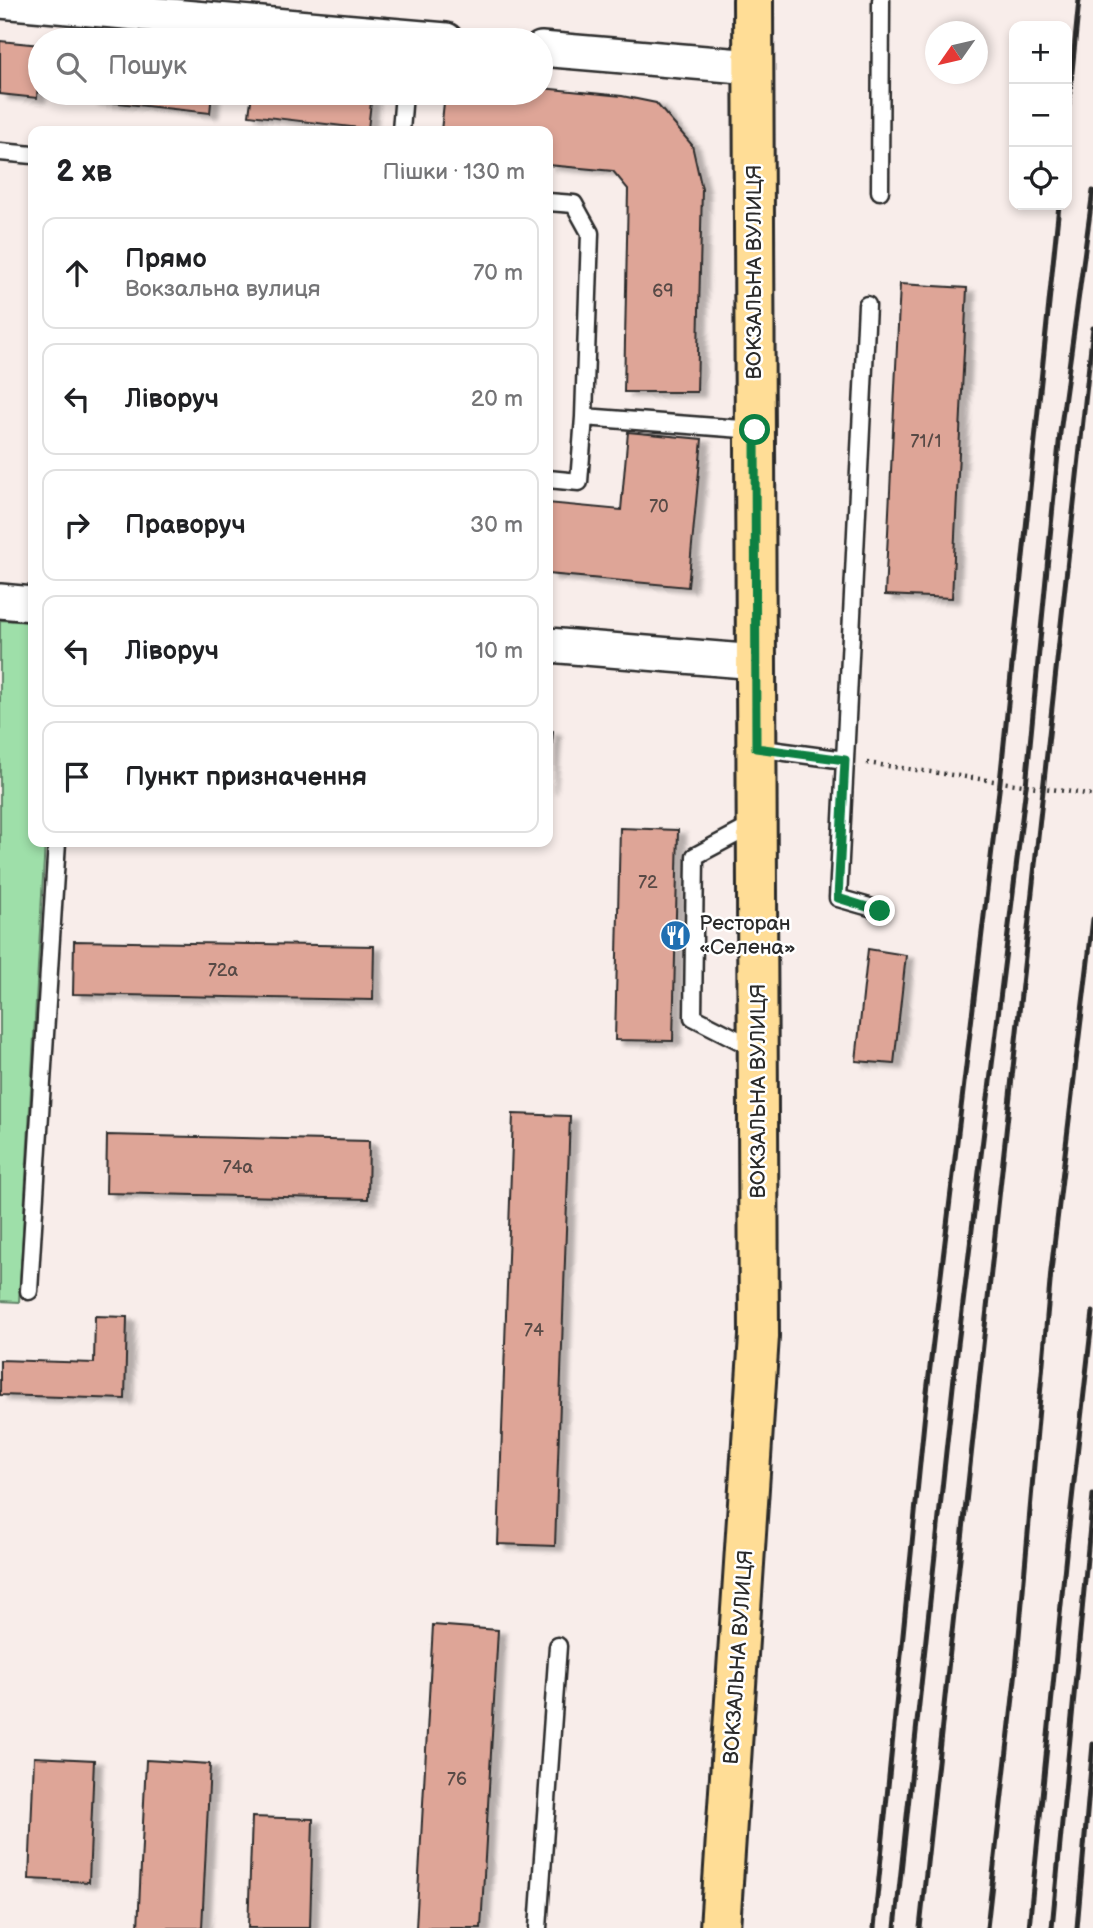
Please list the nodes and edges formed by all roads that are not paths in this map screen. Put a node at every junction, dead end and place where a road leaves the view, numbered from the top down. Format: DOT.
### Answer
graph roads {
  1 [pos="753,0"];
  2 [pos="881,0"];
  3 [pos="0,1"];
  4 [pos="297,28"];
  5 [pos="553,49"];
  6 [pos="754,67"];
  7 [pos="403,105"];
  8 [pos="401,126"];
  9 [pos="0,152"];
  10 [pos="28,155"];
  11 [pos="880,191"];
  12 [pos="553,202"];
  13 [pos="867,305"];
  14 [pos="584,416"];
  15 [pos="755,430"];
  16 [pos="553,479"];
  17 [pos="0,601"];
  18 [pos="28,604"];
  19 [pos="553,645"];
  20 [pos="757,662"];
  21 [pos="756,748"];
  22 [pos="845,760"];
  23 [pos="757,822"];
  24 [pos="57,847"];
  25 [pos="880,911"];
  26 [pos="757,1050"];
  27 [pos="29,1291"];
  28 [pos="558,1646"];
  29 [pos="538,1928"];
  30 [pos="720,1928"];
  1 -- 6 [label="main road, ВОКЗАЛЬНА ВУЛИЦЯ"];
  2 -- 11 [label="lane"];
  3 -- 4 [label="street"];
  5 -- 6 [label="street"];
  6 -- 15 [label="main road, ВОКЗАЛЬНА ВУЛИЦЯ"];
  7 -- 8 [label="lane"];
  9 -- 10 [label="lane"];
  12 -- 14 [label="lane"];
  13 -- 22 [label="lane"];
  14 -- 15 [label="lane"];
  14 -- 16 [label="lane"];
  15 -- 20 [label="main road, ВОКЗАЛЬНА ВУЛИЦЯ"];
  17 -- 18 [label="street"];
  19 -- 20 [label="street"];
  20 -- 21 [label="main road, ВОКЗАЛЬНА ВУЛИЦЯ"];
  21 -- 22 [label="lane"];
  21 -- 23 [label="main road, ВОКЗАЛЬНА ВУЛИЦЯ"];
  22 -- 25 [label="lane"];
  23 -- 26 [label="main road, ВОКЗАЛЬНА ВУЛИЦЯ"];
  23 -- 26 [label="lane"];
  24 -- 27 [label="lane"];
  26 -- 30 [label="main road, ВОКЗАЛЬНА ВУЛИЦЯ"];
  28 -- 29 [label="lane"];
}
